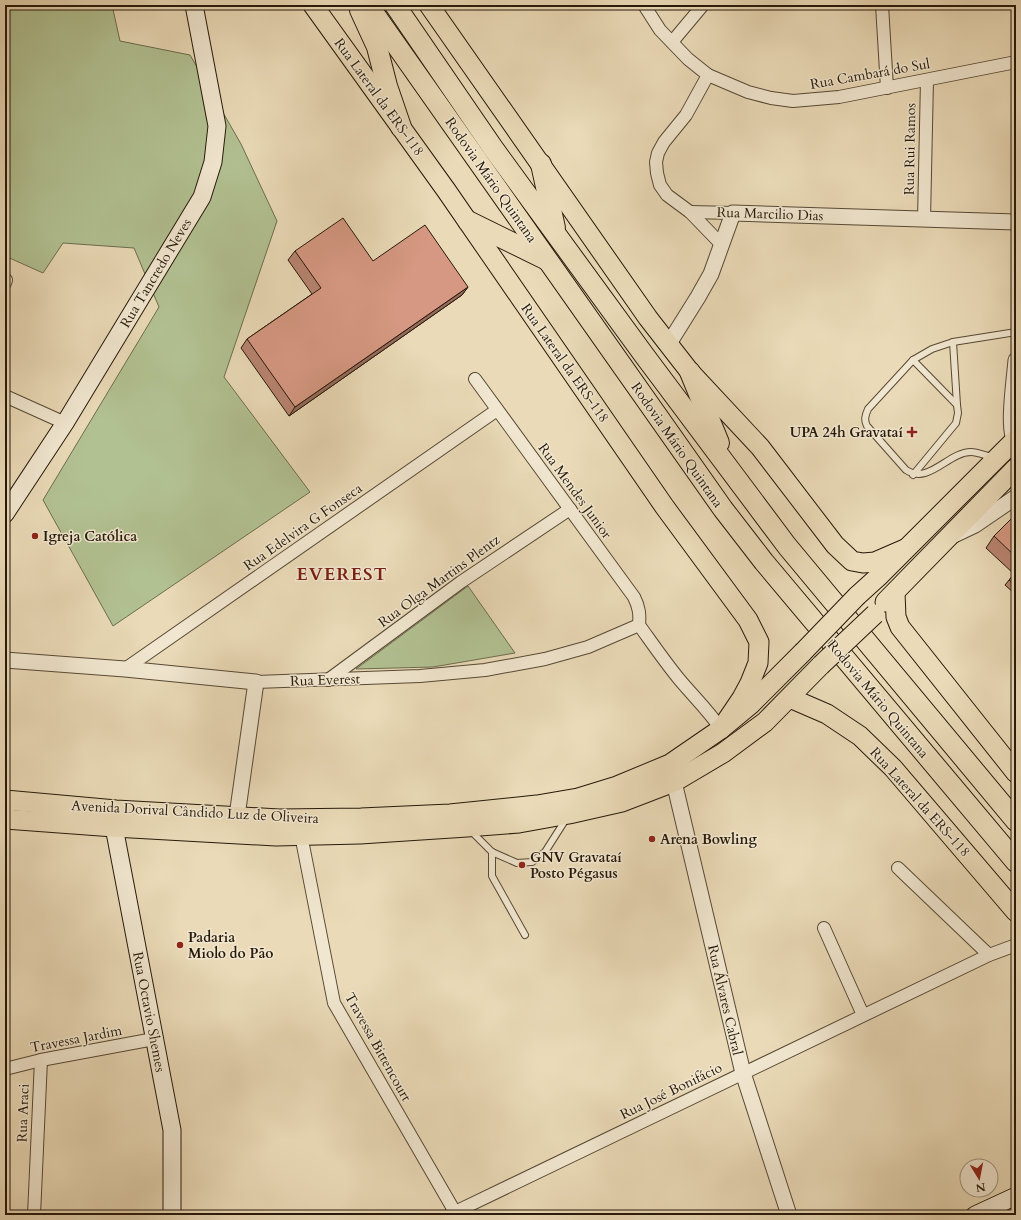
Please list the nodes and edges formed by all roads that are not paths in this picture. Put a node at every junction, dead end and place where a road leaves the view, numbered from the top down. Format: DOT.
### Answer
graph roads {
  1 [pos="194,5"];
  2 [pos="313,5"];
  3 [pos="357,5"];
  4 [pos="368,5"];
  5 [pos="396,5"];
  6 [pos="429,5"];
  7 [pos="644,5"];
  8 [pos="703,5"];
  9 [pos="882,5"];
  10 [pos="672,42"];
  11 [pos="1016,62"];
  12 [pos="708,75"];
  13 [pos="927,80"];
  14 [pos="887,88"];
  15 [pos="401,127"];
  16 [pos="541,164"];
  17 [pos="690,212"];
  18 [pos="733,213"];
  19 [pos="924,219"];
  20 [pos="468,222"];
  21 [pos="1016,222"];
  22 [pos="557,236"];
  23 [pos="722,245"];
  24 [pos="547,261"];
  25 [pos="1016,332"];
  26 [pos="953,342"];
  27 [pos="668,345"];
  28 [pos="914,360"];
  29 [pos="1016,360"];
  30 [pos="690,372"];
  31 [pos="475,379"];
  32 [pos="5,396"];
  33 [pos="957,405"];
  34 [pos="497,410"];
  35 [pos="65,424"];
  36 [pos="1015,441"];
  37 [pos="996,458"];
  38 [pos="1016,468"];
  39 [pos="731,470"];
  40 [pos="912,474"];
  41 [pos="1016,497"];
  42 [pos="570,509"];
  43 [pos="5,514"];
  44 [pos="949,537"];
  45 [pos="905,549"];
  46 [pos="894,593"];
  47 [pos="639,625"];
  48 [pos="5,660"];
  49 [pos="125,669"];
  50 [pos="328,680"];
  51 [pos="256,682"];
  52 [pos="790,698"];
  53 [pos="721,729"];
  54 [pos="1016,774"];
  55 [pos="674,782"];
  56 [pos="5,800"];
  57 [pos="569,814"];
  58 [pos="237,816"];
  59 [pos="5,819"];
  60 [pos="115,819"];
  61 [pos="1015,820"];
  62 [pos="467,827"];
  63 [pos="302,835"];
  64 [pos="492,852"];
  65 [pos="1016,862"];
  66 [pos="898,868"];
  67 [pos="1016,912"];
  68 [pos="824,928"];
  69 [pos="525,935"];
  70 [pos="1016,945"];
  71 [pos="990,955"];
  72 [pos="863,1016"];
  73 [pos="154,1039"];
  74 [pos="41,1060"];
  75 [pos="5,1069"];
  76 [pos="743,1073"];
  77 [pos="1016,1196"];
  78 [pos="452,1213"];
  79 [pos="34,1215"];
  80 [pos="172,1215"];
  81 [pos="789,1215"];
  82 [pos="975,1215"];
  1 -- 35 [label="main road, Rua Tancredo Neves"];
  2 -- 15 [label="main road, Rua Lateral da ERS-118"];
  3 -- 15 [label="highway"];
  4 -- 24 [label="highway, Rodovia Mário Quintana"];
  5 -- 22 [label="highway, Rodovia Mário Quintana"];
  6 -- 16 [label="main road"];
  7 -- 10 [label="street, Rua Cambará do Sul"];
  8 -- 10 [label="street"];
  9 -- 14 [label="street"];
  10 -- 12 [label="street, Rua Cambará do Sul"];
  11 -- 13 [label="street, Rua Cambará do Sul"];
  12 -- 14 [label="street, Rua Cambará do Sul"];
  12 -- 17 [label="street"];
  13 -- 14 [label="street, Rua Cambará do Sul"];
  13 -- 19 [label="street, Rua Rui Ramos"];
  15 -- 20 [label="main road, Rua Lateral da ERS-118"];
  16 -- 22 [label="highway"];
  16 -- 27 [label="main road"];
  17 -- 18 [label="street, Rua Marcilio Dias"];
  17 -- 23 [label="street"];
  18 -- 19 [label="street, Rua Marcilio Dias"];
  18 -- 23 [label="street"];
  19 -- 21 [label="street, Rua Marcilio Dias"];
  20 -- 24 [label="highway"];
  20 -- 53 [label="main road, Rua Lateral da ERS-118"];
  22 -- 39 [label="highway, Rodovia Mário Quintana"];
  23 -- 27 [label="street"];
  24 -- 65 [label="highway, Rodovia Mário Quintana"];
  25 -- 26 [label="lane"];
  26 -- 28 [label="lane"];
  26 -- 33 [label="lane"];
  27 -- 30 [label="main road"];
  28 -- 33 [label="lane"];
  28 -- 40 [label="lane"];
  29 -- 36 [label="street"];
  30 -- 39 [label="highway"];
  30 -- 45 [label="main road"];
  31 -- 34 [label="street, Rua Mendes Junior"];
  32 -- 35 [label="street"];
  33 -- 40 [label="lane"];
  34 -- 42 [label="street, Rua Mendes Junior"];
  34 -- 49 [label="street, Rua Edelvira G Fonseca"];
  35 -- 43 [label="main road, Rua Tancredo Neves"];
  36 -- 37 [label="main road, Avenida Dorival Cândido Luz de Oliveira"];
  37 -- 40 [label="lane"];
  37 -- 45 [label="main road, Avenida Dorival Cândido Luz de Oliveira"];
  38 -- 44 [label="main road, Avenida Dorival Cândido Luz de Oliveira"];
  39 -- 61 [label="highway, Rodovia Mário Quintana"];
  41 -- 44 [label="street"];
  42 -- 47 [label="street, Rua Mendes Junior"];
  42 -- 50 [label="street, Rua Olga Martins Plentz"];
  44 -- 46 [label="main road, Avenida Dorival Cândido Luz de Oliveira"];
  45 -- 53 [label="main road, Avenida Dorival Cândido Luz de Oliveira, bridge"];
  46 -- 52 [label="main road, Avenida Dorival Cândido Luz de Oliveira, bridge"];
  46 -- 54 [label="main road"];
  47 -- 50 [label="street, Rua Everest"];
  47 -- 53 [label="street"];
  48 -- 49 [label="street, Rua Everest"];
  49 -- 51 [label="street, Rua Everest"];
  50 -- 51 [label="street, Rua Everest"];
  51 -- 58 [label="street"];
  52 -- 55 [label="main road, Avenida Dorival Cândido Luz de Oliveira"];
  52 -- 67 [label="main road, Rua Lateral da ERS-118"];
  53 -- 58 [label="main road, Avenida Dorival Cândido Luz de Oliveira"];
  55 -- 57 [label="main road, Avenida Dorival Cândido Luz de Oliveira"];
  55 -- 76 [label="street, Rua Álvares Cabral"];
  56 -- 60 [label="main road, Avenida Dorival Cândido Luz de Oliveira"];
  57 -- 62 [label="main road, Avenida Dorival Cândido Luz de Oliveira"];
  57 -- 64 [label="lane"];
  58 -- 60 [label="main road, Avenida Dorival Cândido Luz de Oliveira"];
  59 -- 60 [label="main road, Avenida Dorival Cândido Luz de Oliveira"];
  60 -- 63 [label="main road, Avenida Dorival Cândido Luz de Oliveira"];
  60 -- 73 [label="main road, Rua Octavio Shemes"];
  62 -- 63 [label="main road, Avenida Dorival Cândido Luz de Oliveira"];
  62 -- 64 [label="lane"];
  63 -- 78 [label="street, Travessa Bittencourt"];
  64 -- 69 [label="lane"];
  66 -- 71 [label="street"];
  68 -- 72 [label="street"];
  70 -- 71 [label="street, Rua José Bonifácio"];
  71 -- 72 [label="street, Rua José Bonifácio"];
  72 -- 76 [label="street, Rua José Bonifácio"];
  73 -- 74 [label="street, Travessa Jardim"];
  73 -- 80 [label="main road, Rua Octavio Shemes"];
  74 -- 75 [label="street, Travessa Jardim"];
  74 -- 79 [label="street, Rua Araci"];
  76 -- 78 [label="street, Rua José Bonifácio"];
  76 -- 81 [label="street, Rua Álvares Cabral"];
  77 -- 82 [label="main road"];
}
